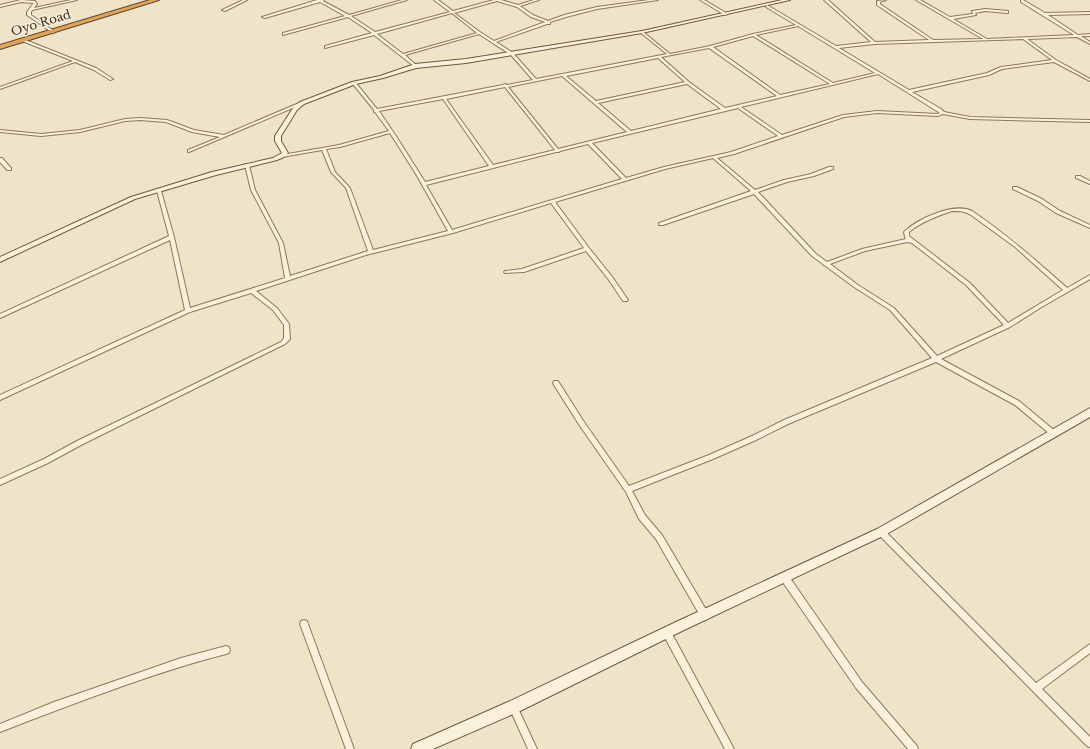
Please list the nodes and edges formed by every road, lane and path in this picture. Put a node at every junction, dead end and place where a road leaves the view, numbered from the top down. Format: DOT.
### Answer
graph roads {
  1 [pos="75,0"];
  2 [pos="156,0"];
  3 [pos="245,0"];
  4 [pos="322,0"];
  5 [pos="405,0"];
  6 [pos="436,0"];
  7 [pos="498,0"];
  8 [pos="537,0"];
  9 [pos="656,0"];
  10 [pos="702,0"];
  11 [pos="788,0"];
  12 [pos="826,0"];
  13 [pos="884,0"];
  14 [pos="918,0"];
  15 [pos="507,1"];
  16 [pos="1022,1"];
  17 [pos="1,5"];
  18 [pos="518,6"];
  19 [pos="767,6"];
  20 [pos="32,9"];
  21 [pos="224,10"];
  22 [pos="1007,12"];
  23 [pos="453,13"];
  24 [pos="1090,13"];
  25 [pos="726,14"];
  26 [pos="1046,14"];
  27 [pos="346,15"];
  28 [pos="264,17"];
  29 [pos="950,18"];
  30 [pos="548,22"];
  31 [pos="799,25"];
  32 [pos="53,32"];
  33 [pos="642,32"];
  34 [pos="479,33"];
  35 [pos="284,34"];
  36 [pos="373,34"];
  37 [pos="752,35"];
  38 [pos="1076,35"];
  39 [pos="1090,35"];
  40 [pos="1023,38"];
  41 [pos="987,39"];
  42 [pos="23,40"];
  43 [pos="932,40"];
  44 [pos="494,42"];
  45 [pos="874,43"];
  46 [pos="1090,43"];
  47 [pos="0,47"];
  48 [pos="326,47"];
  49 [pos="710,47"];
  50 [pos="835,47"];
  51 [pos="512,54"];
  52 [pos="403,55"];
  53 [pos="670,55"];
  54 [pos="659,57"];
  55 [pos="1055,61"];
  56 [pos="74,62"];
  57 [pos="415,66"];
  58 [pos="878,74"];
  59 [pos="563,75"];
  60 [pos="111,79"];
  61 [pos="534,79"];
  62 [pos="1090,80"];
  63 [pos="354,83"];
  64 [pos="688,83"];
  65 [pos="834,84"];
  66 [pos="506,85"];
  67 [pos="0,88"];
  68 [pos="909,91"];
  69 [pos="779,96"];
  70 [pos="444,98"];
  71 [pos="595,102"];
  72 [pos="302,103"];
  73 [pos="739,107"];
  74 [pos="723,110"];
  75 [pos="375,111"];
  76 [pos="943,113"];
  77 [pos="1090,121"];
  78 [pos="0,131"];
  79 [pos="390,132"];
  80 [pos="630,132"];
  81 [pos="224,136"];
  82 [pos="781,136"];
  83 [pos="590,143"];
  84 [pos="324,149"];
  85 [pos="189,151"];
  86 [pos="558,151"];
  87 [pos="282,156"];
  88 [pos="715,158"];
  89 [pos="0,160"];
  90 [pos="247,165"];
  91 [pos="491,166"];
  92 [pos="831,168"];
  93 [pos="9,169"];
  94 [pos="1078,177"];
  95 [pos="625,180"];
  96 [pos="1090,183"];
  97 [pos="423,184"];
  98 [pos="1014,188"];
  99 [pos="160,190"];
  100 [pos="755,192"];
  101 [pos="553,202"];
  102 [pos="661,224"];
  103 [pos="1090,226"];
  104 [pos="451,232"];
  105 [pos="172,237"];
  106 [pos="915,243"];
  107 [pos="587,249"];
  108 [pos="371,252"];
  109 [pos="0,260"];
  110 [pos="826,264"];
  111 [pos="506,272"];
  112 [pos="1090,277"];
  113 [pos="288,278"];
  114 [pos="251,290"];
  115 [pos="1066,291"];
  116 [pos="625,300"];
  117 [pos="188,311"];
  118 [pos="0,316"];
  119 [pos="1008,326"];
  120 [pos="936,359"];
  121 [pos="556,383"];
  122 [pos="0,398"];
  123 [pos="1090,412"];
  124 [pos="1053,433"];
  125 [pos="0,482"];
  126 [pos="628,490"];
  127 [pos="881,532"];
  128 [pos="785,578"];
  129 [pos="705,616"];
  130 [pos="304,624"];
  131 [pos="667,632"];
  132 [pos="1090,648"];
  133 [pos="226,650"];
  134 [pos="1036,688"];
  135 [pos="512,707"];
  136 [pos="0,728"];
  137 [pos="1090,743"];
  138 [pos="350,749"];
  139 [pos="418,749"];
  140 [pos="533,749"];
  141 [pos="730,749"];
  142 [pos="914,749"];
  1 -- 20 [label="street"];
  2 -- 32 [label="highway, Oyo Road"];
  3 -- 21 [label="street"];
  4 -- 27 [label="street"];
  4 -- 28 [label="street"];
  5 -- 27 [label="street"];
  6 -- 23 [label="street"];
  7 -- 15 [label="street"];
  7 -- 23 [label="street"];
  8 -- 18 [label="street"];
  9 -- 30 [label="street"];
  10 -- 25 [label="street"];
  11 -- 19 [label="street"];
  12 -- 45 [label="street"];
  13 -- 43 [label="street"];
  14 -- 29 [label="street"];
  15 -- 18 [label="street"];
  16 -- 26 [label="street"];
  17 -- 20 [label="street"];
  18 -- 30 [label="street"];
  19 -- 25 [label="street"];
  19 -- 31 [label="street"];
  20 -- 32 [label="street"];
  22 -- 29 [label="street"];
  23 -- 34 [label="street"];
  23 -- 36 [label="street"];
  24 -- 26 [label="street"];
  25 -- 33 [label="street"];
  26 -- 38 [label="street"];
  27 -- 35 [label="street"];
  27 -- 36 [label="street"];
  29 -- 41 [label="street"];
  30 -- 44 [label="street"];
  31 -- 37 [label="street"];
  31 -- 50 [label="street"];
  32 -- 42 [label="highway, Oyo Road"];
  33 -- 51 [label="street"];
  33 -- 53 [label="street"];
  34 -- 44 [label="street"];
  34 -- 52 [label="street"];
  36 -- 48 [label="street"];
  36 -- 52 [label="street"];
  37 -- 49 [label="street"];
  37 -- 65 [label="street"];
  38 -- 39 [label="street"];
  38 -- 40 [label="street"];
  38 -- 46 [label="street"];
  40 -- 41 [label="street"];
  40 -- 55 [label="street"];
  41 -- 43 [label="street"];
  42 -- 47 [label="highway, Oyo Road"];
  42 -- 56 [label="street"];
  43 -- 45 [label="street"];
  44 -- 51 [label="street"];
  45 -- 50 [label="street"];
  49 -- 53 [label="street"];
  49 -- 69 [label="street"];
  50 -- 58 [label="street"];
  51 -- 57 [label="street"];
  51 -- 61 [label="street"];
  52 -- 57 [label="street"];
  53 -- 54 [label="street"];
  54 -- 59 [label="street"];
  54 -- 64 [label="street"];
  55 -- 62 [label="street"];
  55 -- 68 [label="street"];
  56 -- 60 [label="street"];
  56 -- 67 [label="street"];
  57 -- 63 [label="street"];
  58 -- 65 [label="street"];
  58 -- 68 [label="street"];
  59 -- 61 [label="street"];
  59 -- 71 [label="street"];
  61 -- 66 [label="street"];
  63 -- 72 [label="street"];
  63 -- 75 [label="street"];
  64 -- 71 [label="street"];
  64 -- 74 [label="street"];
  65 -- 69 [label="street"];
  66 -- 70 [label="street"];
  66 -- 86 [label="street"];
  68 -- 76 [label="street"];
  69 -- 73 [label="street"];
  70 -- 75 [label="street"];
  70 -- 91 [label="street"];
  71 -- 80 [label="street"];
  72 -- 81 [label="street"];
  72 -- 87 [label="street"];
  73 -- 74 [label="street"];
  73 -- 82 [label="street"];
  74 -- 80 [label="street"];
  75 -- 79 [label="street"];
  76 -- 77 [label="street"];
  76 -- 82 [label="street"];
  78 -- 81 [label="street"];
  79 -- 84 [label="street"];
  79 -- 97 [label="street"];
  80 -- 83 [label="street"];
  81 -- 85 [label="street"];
  82 -- 88 [label="street"];
  83 -- 86 [label="street"];
  83 -- 95 [label="street"];
  84 -- 87 [label="street"];
  84 -- 108 [label="street"];
  86 -- 91 [label="street"];
  87 -- 90 [label="street"];
  88 -- 95 [label="street"];
  88 -- 100 [label="street"];
  89 -- 93 [label="street"];
  90 -- 99 [label="street"];
  90 -- 113 [label="street"];
  91 -- 97 [label="street"];
  92 -- 100 [label="street"];
  94 -- 96 [label="street"];
  95 -- 101 [label="street"];
  97 -- 104 [label="street"];
  98 -- 103 [label="street"];
  99 -- 105 [label="street"];
  99 -- 109 [label="street"];
  100 -- 102 [label="street"];
  100 -- 110 [label="street"];
  101 -- 104 [label="street"];
  101 -- 107 [label="street"];
  104 -- 108 [label="street"];
  105 -- 117 [label="street"];
  105 -- 118 [label="street"];
  106 -- 110 [label="street"];
  106 -- 115 [label="street"];
  106 -- 119 [label="street"];
  107 -- 111 [label="street"];
  107 -- 116 [label="street"];
  108 -- 113 [label="street"];
  110 -- 120 [label="street"];
  112 -- 115 [label="street"];
  113 -- 114 [label="street"];
  114 -- 117 [label="street"];
  114 -- 125 [label="street"];
  115 -- 119 [label="street"];
  117 -- 122 [label="street"];
  119 -- 120 [label="street"];
  120 -- 124 [label="street"];
  120 -- 126 [label="street"];
  121 -- 126 [label="street"];
  123 -- 124 [label="street"];
  124 -- 127 [label="street"];
  126 -- 129 [label="street"];
  127 -- 128 [label="street"];
  127 -- 134 [label="street"];
  128 -- 129 [label="street"];
  128 -- 142 [label="street"];
  129 -- 131 [label="street"];
  130 -- 138 [label="street"];
  131 -- 135 [label="street"];
  131 -- 141 [label="street"];
  132 -- 134 [label="street"];
  133 -- 136 [label="street"];
  134 -- 137 [label="street"];
  135 -- 139 [label="street"];
  135 -- 140 [label="street"];
}
